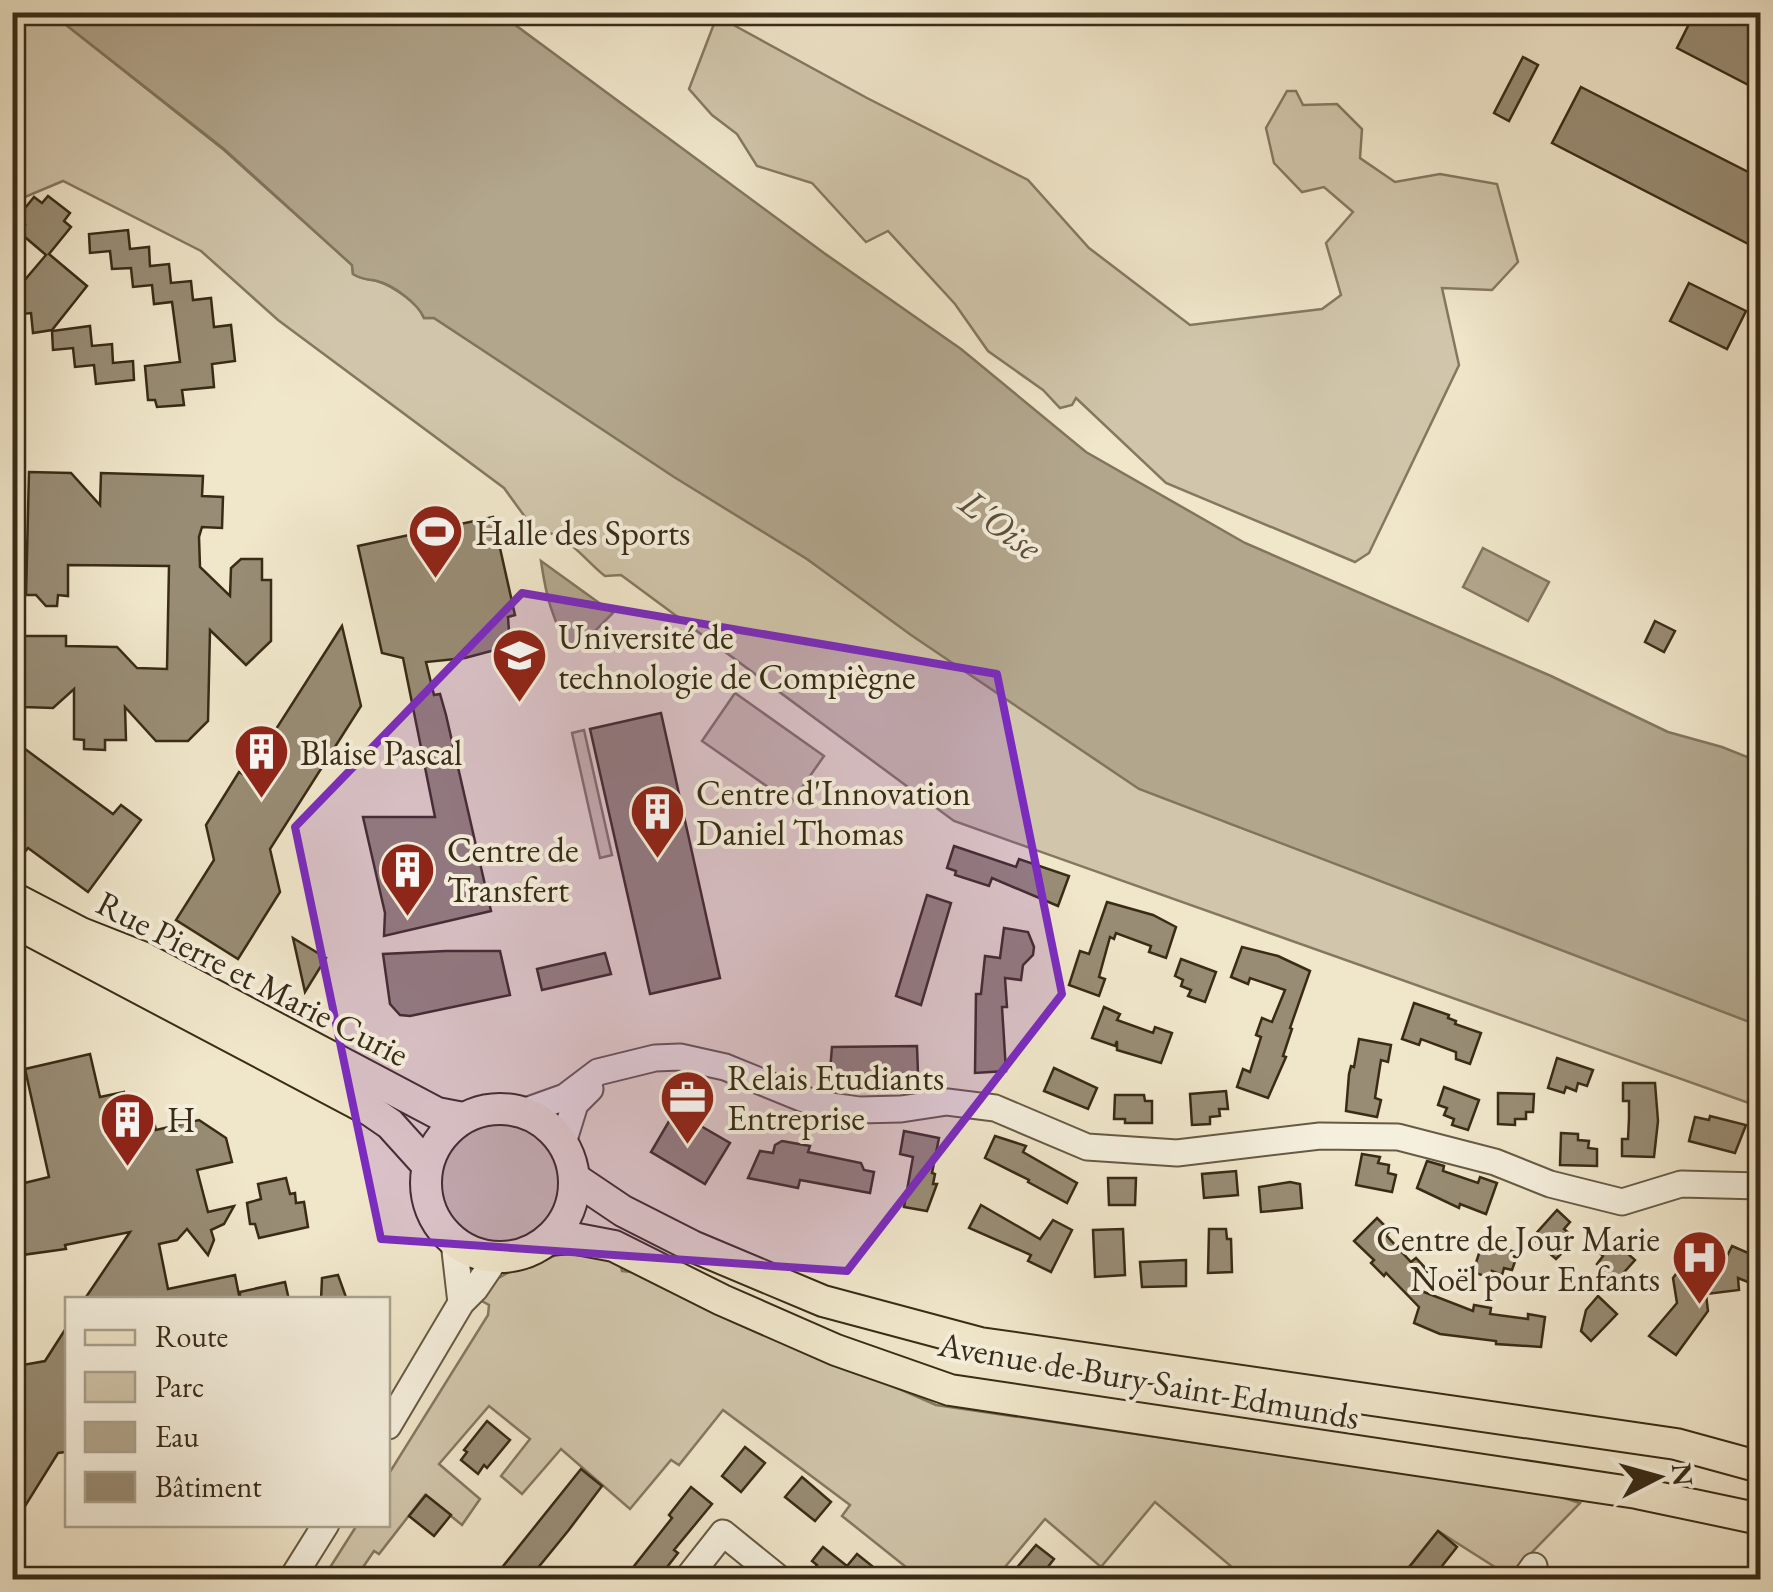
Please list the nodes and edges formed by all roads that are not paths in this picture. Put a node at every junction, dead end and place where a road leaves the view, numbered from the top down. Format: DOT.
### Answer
graph roads {
  1 [pos="12,897"];
  2 [pos="12,921"];
  3 [pos="610,1068"];
  4 [pos="522,1112"];
  5 [pos="463,1118"];
  6 [pos="563,1143"];
  7 [pos="427,1165"];
  8 [pos="574,1178"];
  9 [pos="1760,1186"];
  10 [pos="548,1240"];
  11 [pos="454,1242"];
  12 [pos="496,1258"];
  13 [pos="460,1303"];
  14 [pos="390,1423"];
  15 [pos="1760,1467"];
  16 [pos="1760,1519"];
  17 [pos="324,1527"];
  18 [pos="291,1580"];
  19 [pos="686,1580"];
  20 [pos="781,1580"];
  1 -- 5 [label="main road, Rue Pierre et Marie Curie"];
  2 -- 7 [label="main road, Rue Pierre et Marie Curie"];
  3 -- 4 [label="street"];
  3 -- 6 [label="street"];
  3 -- 9 [label="street"];
  4 -- 5 [label="main road"];
  4 -- 6 [label="main road"];
  5 -- 7 [label="main road"];
  6 -- 8 [label="main road"];
  7 -- 11 [label="main road"];
  8 -- 10 [label="main road"];
  8 -- 15 [label="main road, Avenue de Bury Saint-Edmunds"];
  10 -- 12 [label="main road"];
  10 -- 16 [label="main road, Avenue de Bury Saint-Edmunds"];
  11 -- 12 [label="main road"];
  11 -- 13 [label="street"];
  12 -- 13 [label="street"];
  13 -- 14 [label="street"];
  17 -- 18 [label="street"];
  19 -- 20 [label="street"];
}
